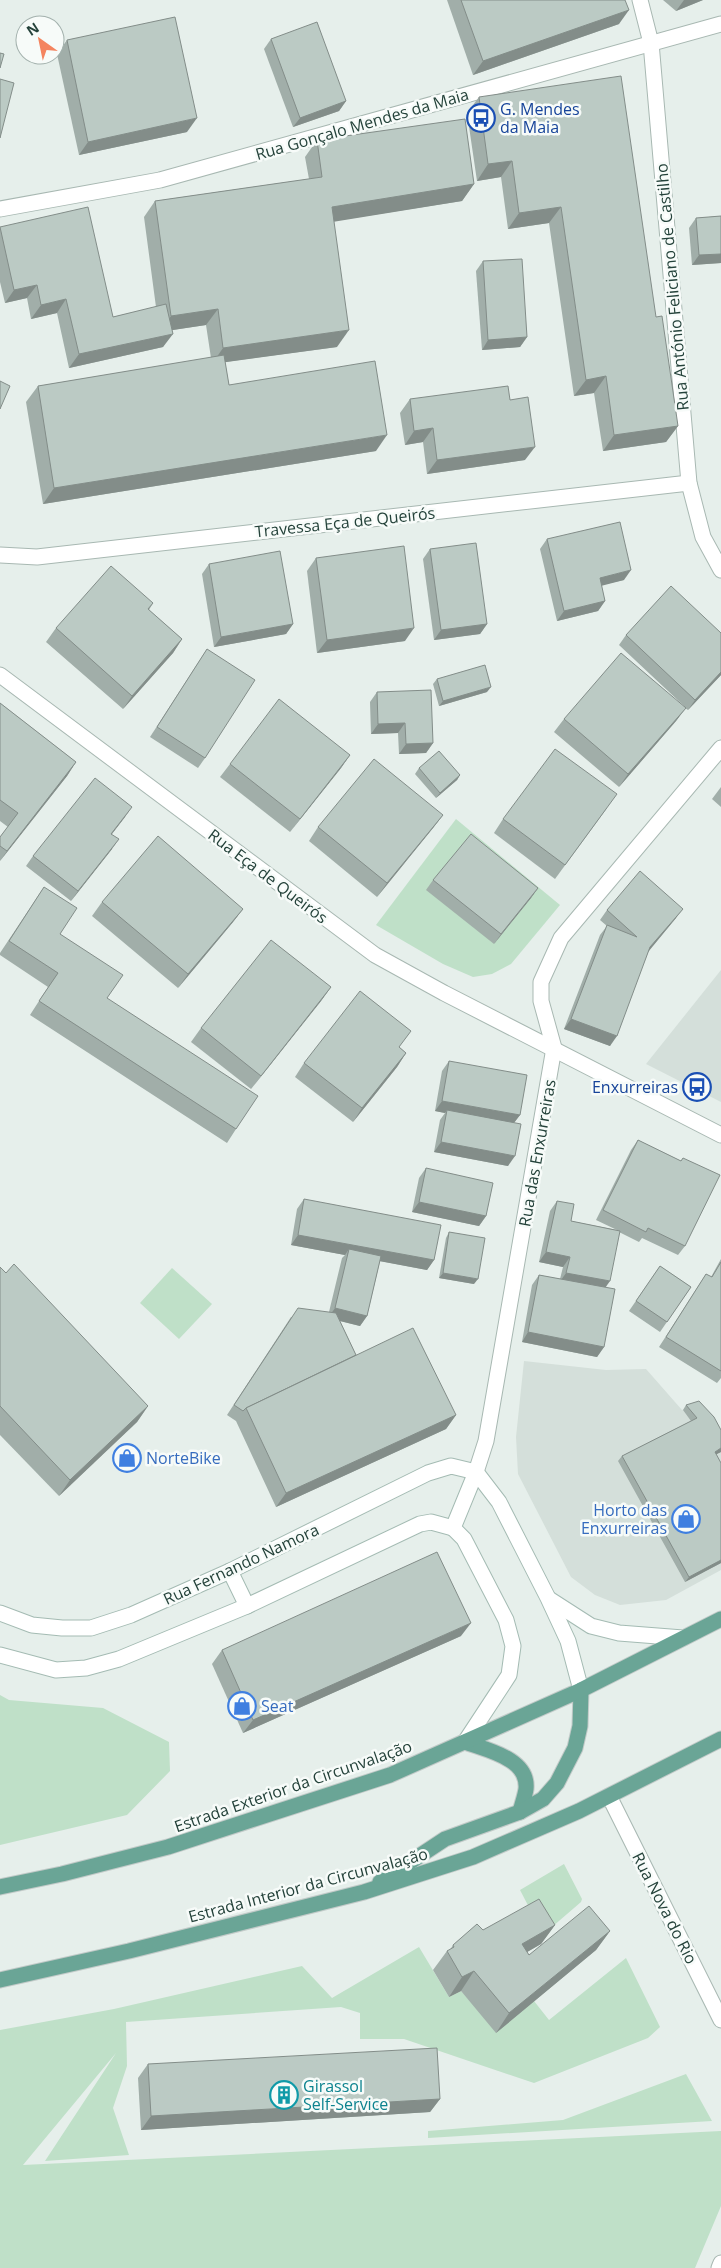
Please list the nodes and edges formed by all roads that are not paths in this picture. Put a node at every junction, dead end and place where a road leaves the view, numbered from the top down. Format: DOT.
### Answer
graph roads {
  1 [pos="640,0"];
  2 [pos="721,24"];
  3 [pos="651,43"];
  4 [pos="0,208"];
  5 [pos="689,483"];
  6 [pos="0,555"];
  7 [pos="721,570"];
  8 [pos="0,674"];
  9 [pos="721,748"];
  10 [pos="554,1048"];
  11 [pos="721,1135"];
  12 [pos="476,1472"];
  13 [pos="453,1528"];
  14 [pos="230,1572"];
  15 [pos="548,1598"];
  16 [pos="247,1606"];
  17 [pos="0,1614"];
  18 [pos="721,1619"];
  19 [pos="683,1638"];
  20 [pos="0,1655"];
  21 [pos="581,1690"];
  22 [pos="721,1740"];
  23 [pos="465,1742"];
  24 [pos="609,1796"];
  25 [pos="520,1812"];
  26 [pos="0,1887"];
  27 [pos="364,1892"];
  28 [pos="0,1980"];
  29 [pos="721,2020"];
  30 [pos="721,2264"];
  31 [pos="719,2268"];
  1 -- 3 [label="street, Rua António Feliciano de Castilho"];
  2 -- 3 [label="street, Rua Gonçalo Mendes da Maia"];
  3 -- 4 [label="street, Rua Gonçalo Mendes da Maia"];
  3 -- 5 [label="street, Rua António Feliciano de Castilho"];
  5 -- 6 [label="street, Travessa Eça de Queirós"];
  5 -- 7 [label="street, Rua António Feliciano de Castilho"];
  8 -- 10 [label="street, Rua Eça de Queirós"];
  9 -- 10 [label="street, Rua das Enxurreiras"];
  10 -- 11 [label="street, Rua Eça de Queirós"];
  10 -- 12 [label="street, Rua das Enxurreiras"];
  12 -- 13 [label="street, Rua das Enxurreiras"];
  12 -- 14 [label="street, Rua Fernando Namora"];
  12 -- 15 [label="street"];
  13 -- 16 [label="street"];
  13 -- 23 [label="street"];
  14 -- 16 [label="street"];
  14 -- 17 [label="street, Rua Fernando Namora"];
  15 -- 19 [label="street"];
  15 -- 21 [label="street"];
  16 -- 20 [label="street"];
  18 -- 19 [label="main road, Estrada Exterior da Circunvalação"];
  19 -- 21 [label="main road, Estrada Exterior da Circunvalação"];
  21 -- 23 [label="main road, Estrada Exterior da Circunvalação"];
  21 -- 25 [label="main road"];
  22 -- 24 [label="main road, Estrada Interior da Circunvalação"];
  23 -- 25 [label="main road"];
  23 -- 26 [label="main road, Estrada Exterior da Circunvalação"];
  24 -- 27 [label="main road, Estrada Interior da Circunvalação"];
  24 -- 29 [label="street, Rua Nova do Rio"];
  25 -- 27 [label="main road"];
  27 -- 28 [label="main road, Estrada Interior da Circunvalação"];
  30 -- 31 [label="street"];
}
